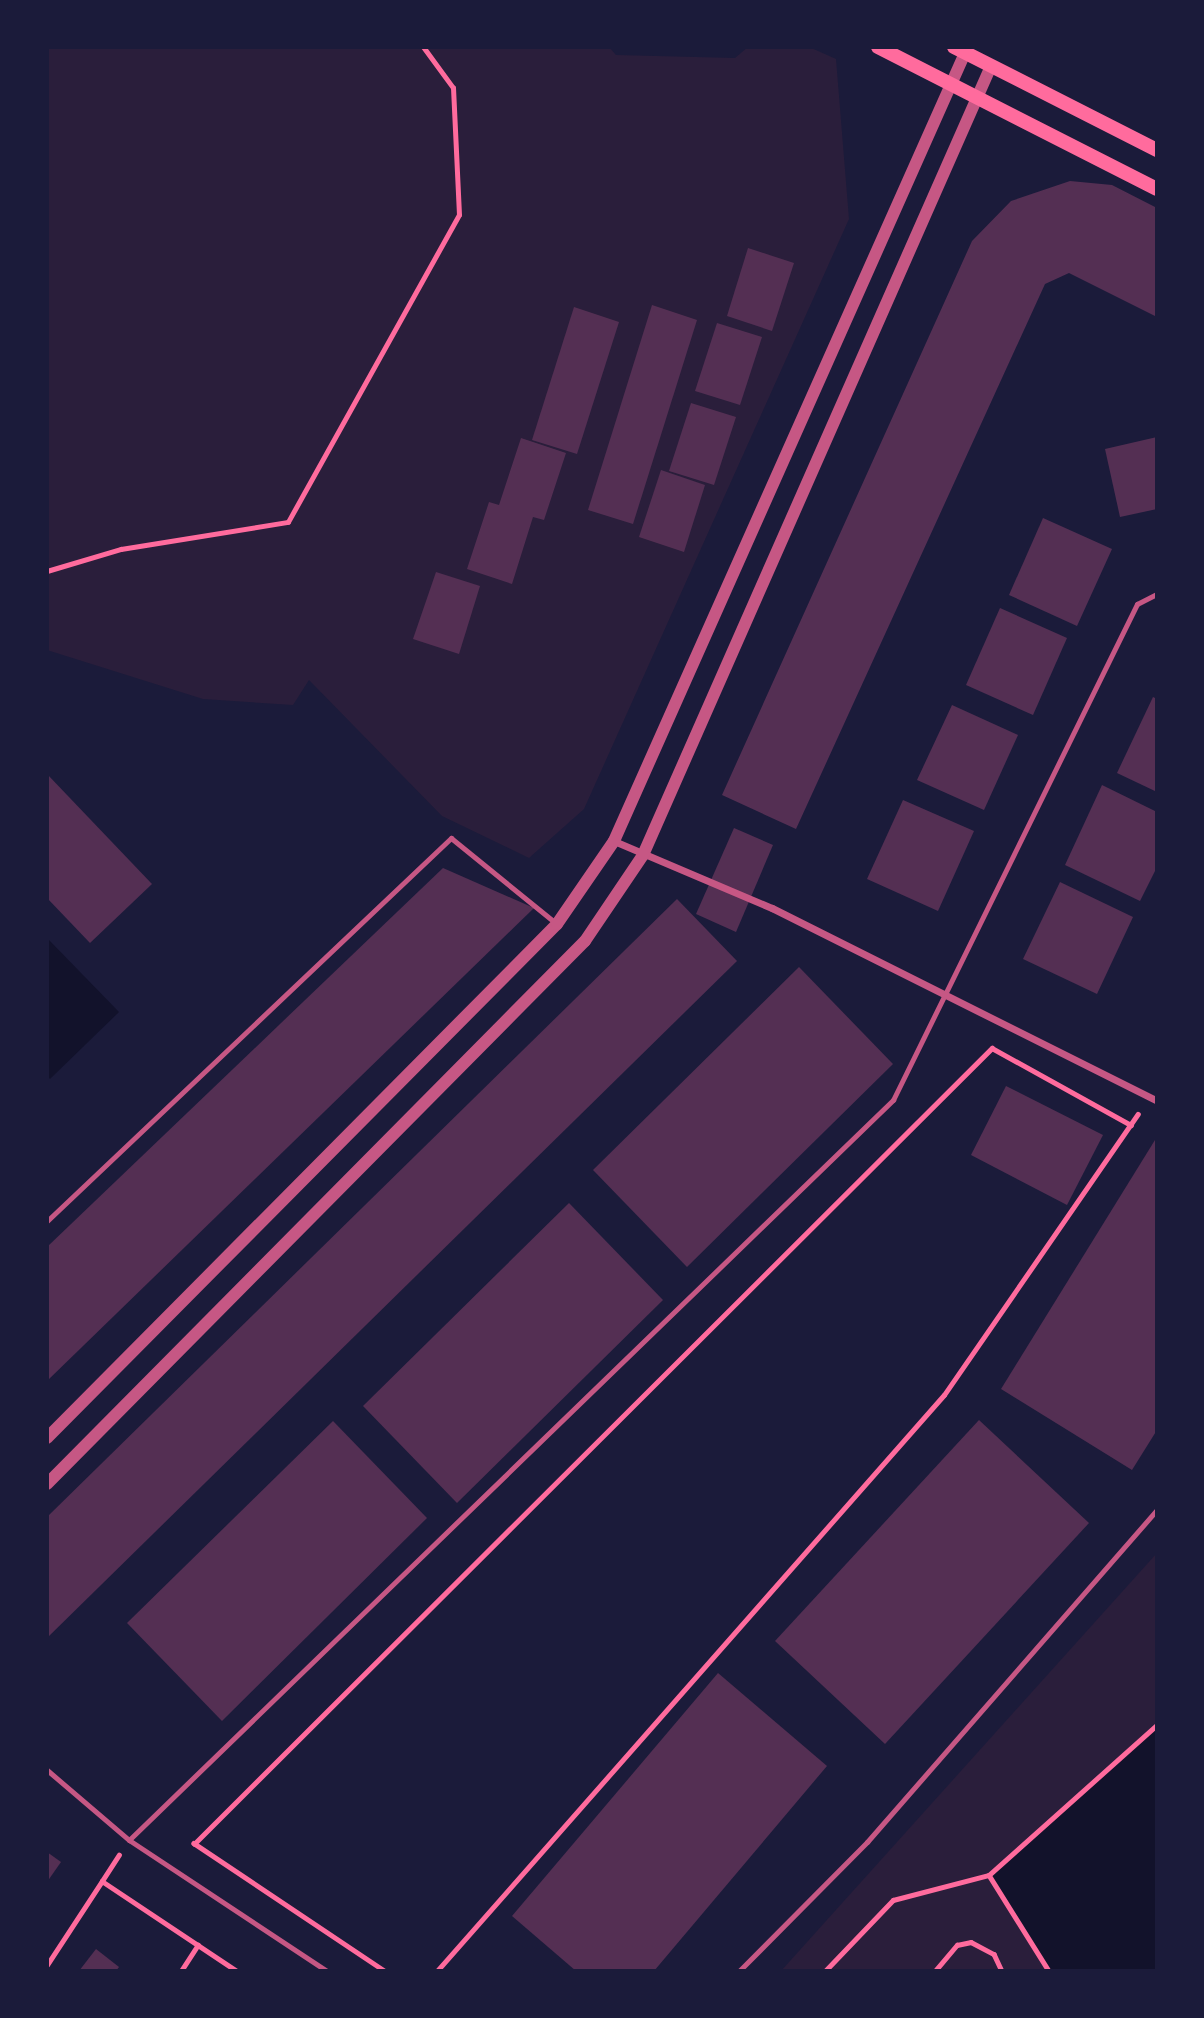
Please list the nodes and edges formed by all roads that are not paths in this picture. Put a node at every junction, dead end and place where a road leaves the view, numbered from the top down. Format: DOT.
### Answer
graph roads {
  1 [pos="878,47"];
  2 [pos="960,50"];
  3 [pos="991,66"];
  4 [pos="950,85"];
  5 [pos="976,98"];
  6 [pos="1157,150"];
  7 [pos="1157,189"];
  8 [pos="1157,594"];
  9 [pos="614,841"];
  10 [pos="643,855"];
  11 [pos="557,924"];
  12 [pos="942,993"];
  13 [pos="1157,1101"];
  14 [pos="47,1221"];
  15 [pos="47,1438"];
  16 [pos="47,1484"];
  17 [pos="1157,1510"];
  18 [pos="47,1770"];
  19 [pos="129,1840"];
  20 [pos="327,1971"];
  21 [pos="739,1971"];
  1 -- 4 [label="main road"];
  2 -- 3 [label="main road"];
  2 -- 4 [label="street"];
  3 -- 5 [label="street"];
  3 -- 6 [label="main road"];
  4 -- 5 [label="main road"];
  4 -- 9 [label="street"];
  5 -- 7 [label="main road"];
  5 -- 10 [label="street"];
  8 -- 12 [label="lane"];
  9 -- 10 [label="street"];
  9 -- 11 [label="street"];
  10 -- 12 [label="street"];
  10 -- 16 [label="street"];
  11 -- 14 [label="lane"];
  11 -- 15 [label="street"];
  12 -- 13 [label="street"];
  12 -- 19 [label="lane"];
  17 -- 21 [label="lane"];
  18 -- 19 [label="lane"];
  19 -- 20 [label="lane"];
}
